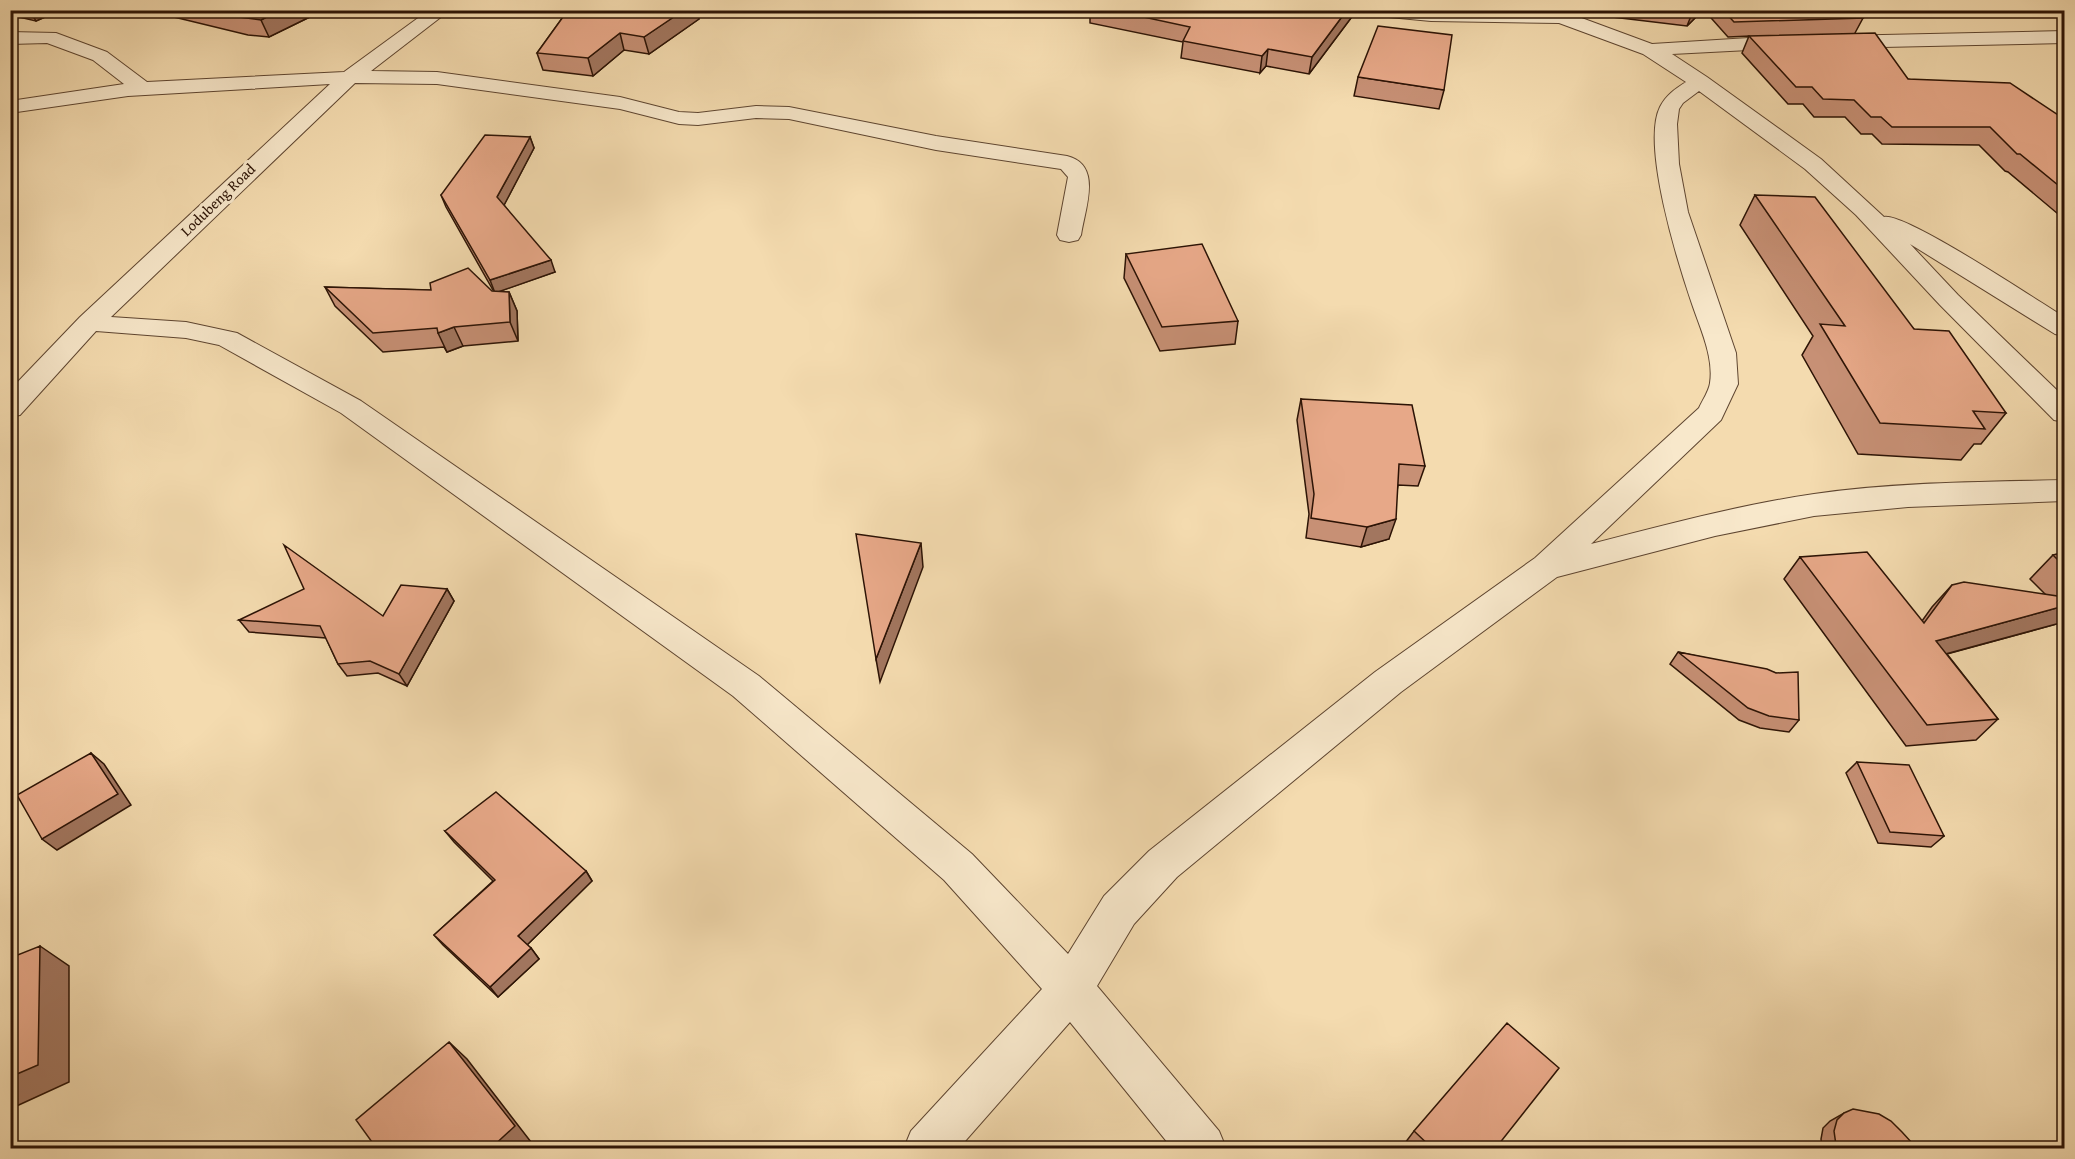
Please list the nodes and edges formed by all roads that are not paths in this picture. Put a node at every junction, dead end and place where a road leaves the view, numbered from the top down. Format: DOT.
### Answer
graph roads {
  1 [pos="441,10"];
  2 [pos="1368,10"];
  3 [pos="1551,14"];
  4 [pos="2064,37"];
  5 [pos="10,38"];
  6 [pos="1650,51"];
  7 [pos="350,76"];
  8 [pos="1700,81"];
  9 [pos="142,88"];
  10 [pos="10,107"];
  11 [pos="1864,210"];
  12 [pos="1069,235"];
  13 [pos="89,323"];
  14 [pos="2064,328"];
  15 [pos="10,408"];
  16 [pos="2064,413"];
  17 [pos="2064,491"];
  18 [pos="1547,567"];
  19 [pos="1071,989"];
  20 [pos="928,1149"];
  21 [pos="1202,1149"];
  1 -- 7 [label="street, Lodubeng Road"];
  2 -- 3 [label="street"];
  3 -- 6 [label="street"];
  4 -- 6 [label="street"];
  5 -- 9 [label="street"];
  6 -- 8 [label="street"];
  7 -- 9 [label="street"];
  7 -- 12 [label="street"];
  7 -- 13 [label="street, Lodubeng Road"];
  8 -- 11 [label="street"];
  8 -- 18 [label="street"];
  9 -- 10 [label="street"];
  11 -- 14 [label="street"];
  11 -- 16 [label="street"];
  13 -- 15 [label="street, Lodubeng Road"];
  13 -- 19 [label="street"];
  17 -- 18 [label="street"];
  18 -- 19 [label="street"];
  19 -- 20 [label="street"];
  19 -- 21 [label="street"];
}
